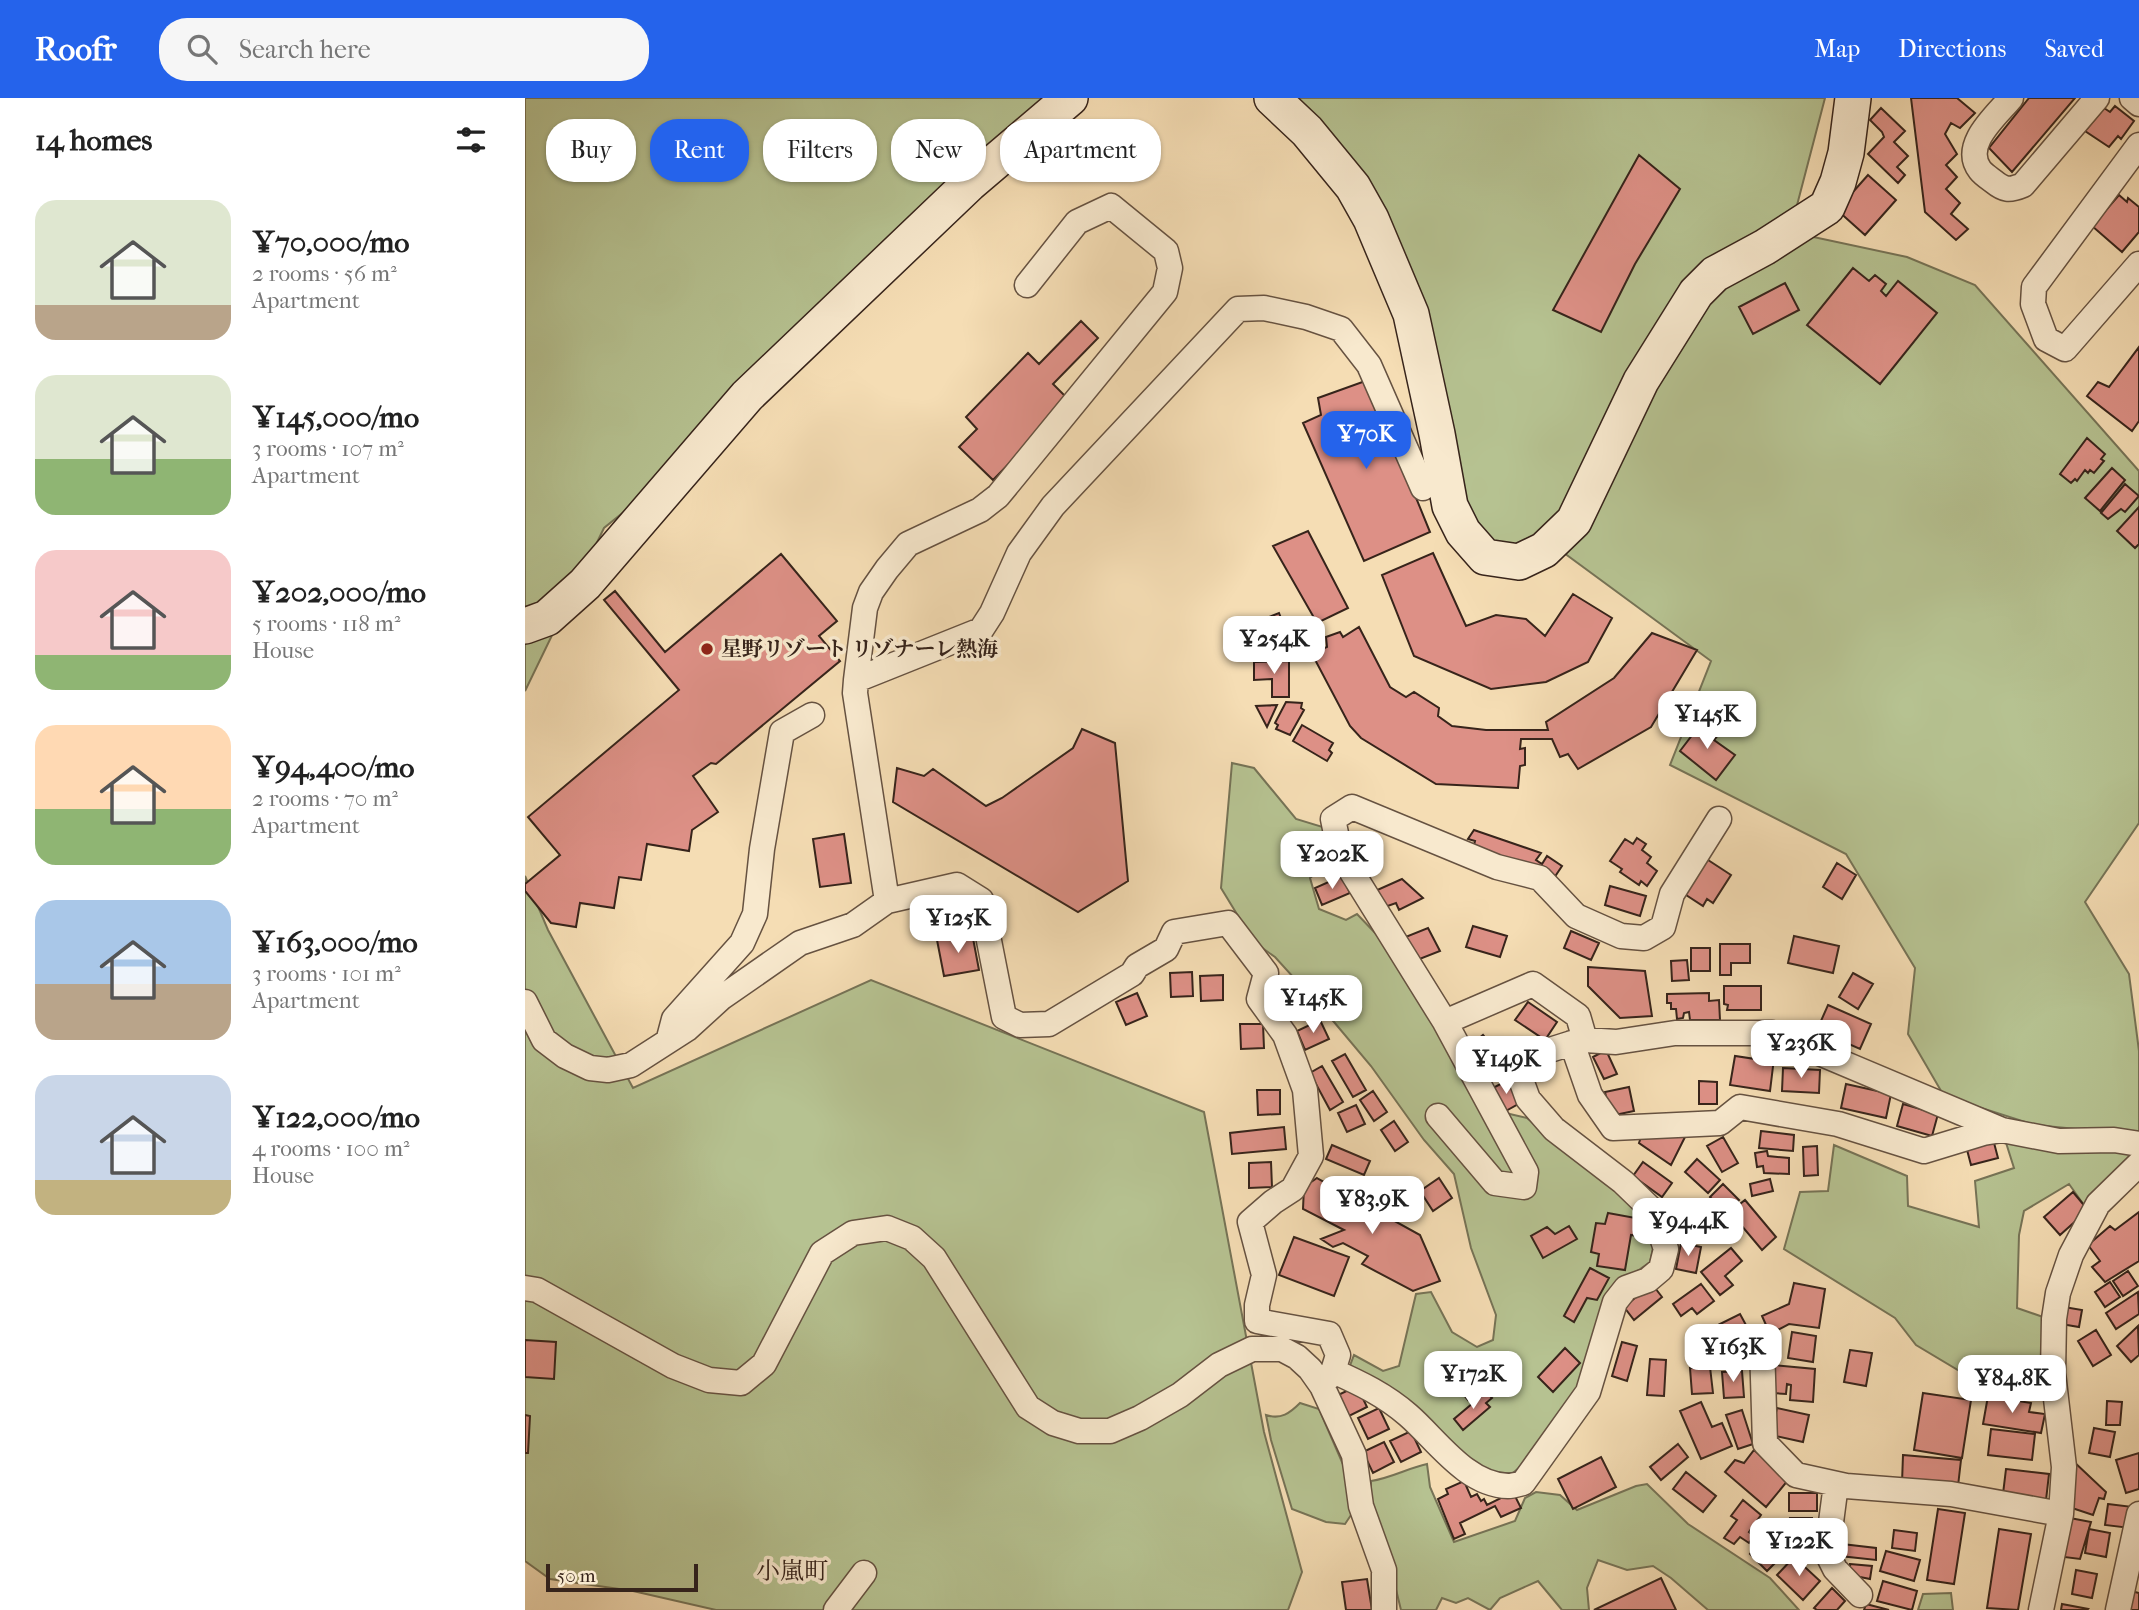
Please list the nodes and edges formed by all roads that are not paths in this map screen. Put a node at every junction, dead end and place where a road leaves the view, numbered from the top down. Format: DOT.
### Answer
graph roads {
  1 [pos="1070,98"];
  2 [pos="1272,98"];
  3 [pos="1853,98"];
  4 [pos="2011,98"];
  5 [pos="2097,98"];
  6 [pos="2132,98"];
  7 [pos="2139,104"];
  8 [pos="2139,145"];
  9 [pos="2139,264"];
  10 [pos="1027,285"];
  11 [pos="1423,488"];
  12 [pos="525,626"];
  13 [pos="856,680"];
  14 [pos="812,715"];
  15 [pos="1719,819"];
  16 [pos="887,901"];
  17 [pos="525,1002"];
  18 [pos="1445,1022"];
  19 [pos="669,1039"];
  20 [pos="1578,1042"];
  21 [pos="1438,1116"];
  22 [pos="2002,1130"];
  23 [pos="2139,1144"];
  24 [pos="2139,1164"];
  25 [pos="525,1288"];
  26 [pos="1762,1346"];
  27 [pos="1327,1378"];
  28 [pos="1836,1484"];
  29 [pos="2061,1514"];
  30 [pos="2139,1514"];
  31 [pos="865,1573"];
  32 [pos="1860,1595"];
  33 [pos="836,1610"];
  34 [pos="1384,1610"];
  35 [pos="2041,1610"];
  36 [pos="2118,1610"];
  1 -- 12 [label="street"];
  2 -- 3 [label="street"];
  4 -- 5 [label="street"];
  6 -- 7 [label="street"];
  8 -- 9 [label="street"];
  10 -- 13 [label="street"];
  11 -- 13 [label="street"];
  13 -- 16 [label="street"];
  14 -- 19 [label="street"];
  15 -- 18 [label="street"];
  16 -- 19 [label="street"];
  16 -- 27 [label="street"];
  17 -- 19 [label="street"];
  18 -- 20 [label="street"];
  18 -- 21 [label="street"];
  20 -- 22 [label="street"];
  20 -- 22 [label="street"];
  20 -- 27 [label="street"];
  22 -- 23 [label="street"];
  24 -- 29 [label="street"];
  25 -- 27 [label="street"];
  26 -- 28 [label="street"];
  27 -- 34 [label="street"];
  28 -- 29 [label="street"];
  28 -- 32 [label="street"];
  29 -- 35 [label="street"];
  30 -- 36 [label="street"];
  31 -- 33 [label="street"];
}
